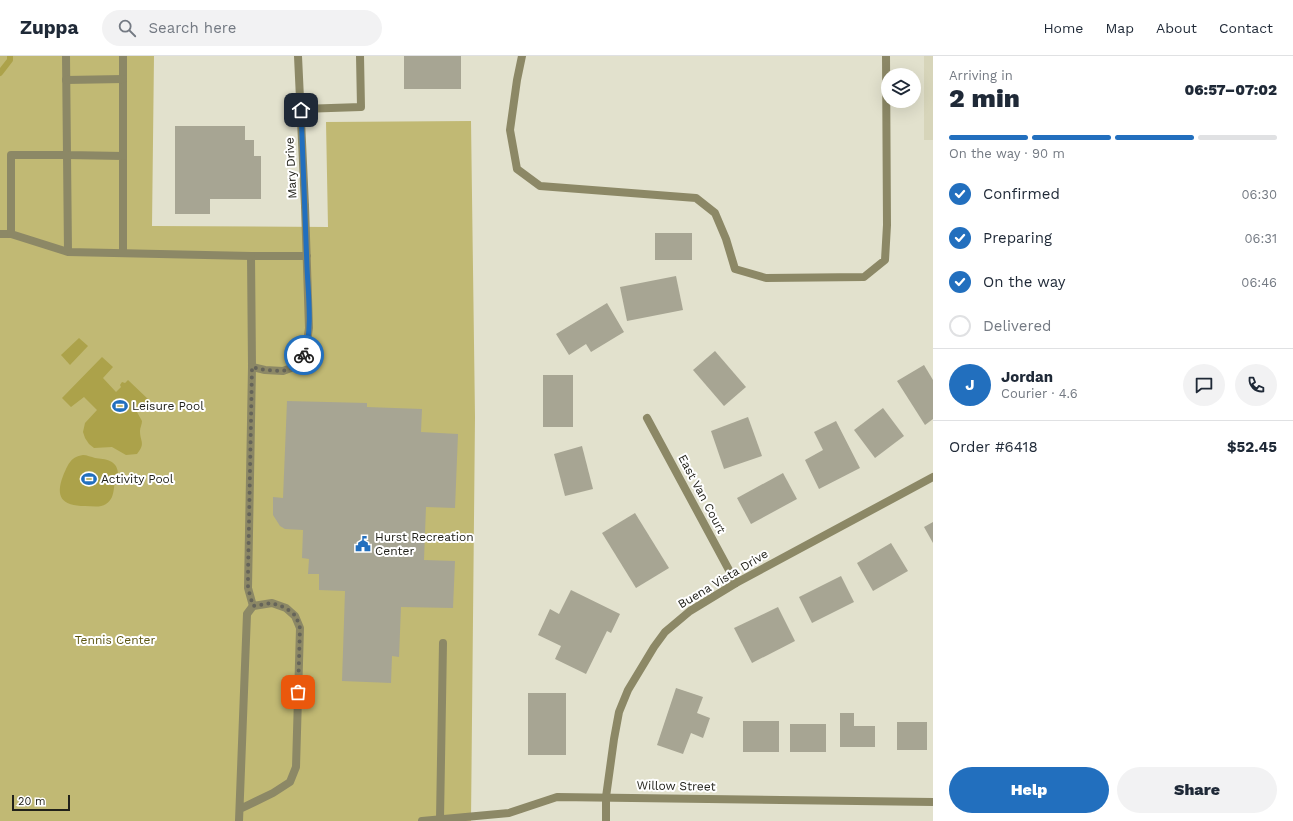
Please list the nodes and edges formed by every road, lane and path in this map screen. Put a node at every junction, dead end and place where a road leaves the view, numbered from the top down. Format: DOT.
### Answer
graph roads {
  1 [pos="66,56"];
  2 [pos="123,56"];
  3 [pos="298,56"];
  4 [pos="360,56"];
  5 [pos="522,56"];
  6 [pos="886,56"];
  7 [pos="123,79"];
  8 [pos="66,80"];
  9 [pos="301,110"];
  10 [pos="67,155"];
  11 [pos="123,156"];
  12 [pos="0,234"];
  13 [pos="12,234"];
  14 [pos="68,252"];
  15 [pos="123,253"];
  16 [pos="251,256"];
  17 [pos="307,256"];
  18 [pos="252,367"];
  19 [pos="647,418"];
  20 [pos="933,477"];
  21 [pos="736,583"];
  22 [pos="253,606"];
  23 [pos="443,643"];
  24 [pos="606,797"];
  25 [pos="933,802"];
  26 [pos="240,809"];
  27 [pos="440,819"];
  28 [pos="239,821"];
  29 [pos="422,821"];
  30 [pos="606,821"];
  1 -- 8 [label="street"];
  2 -- 7 [label="street"];
  3 -- 9 [label="street, Mary Drive"];
  4 -- 9 [label="street"];
  5 -- 6 [label="street"];
  7 -- 8 [label="street"];
  7 -- 11 [label="street"];
  8 -- 10 [label="street"];
  9 -- 17 [label="street, Mary Drive"];
  10 -- 11 [label="street"];
  10 -- 13 [label="street"];
  10 -- 14 [label="street"];
  11 -- 15 [label="street"];
  12 -- 13 [label="street"];
  13 -- 14 [label="street"];
  14 -- 15 [label="street"];
  15 -- 16 [label="street"];
  16 -- 17 [label="street"];
  16 -- 18 [label="street"];
  17 -- 18 [label="street, Mary Drive"];
  18 -- 22 [label="street"];
  19 -- 21 [label="street, East Van Court"];
  20 -- 21 [label="street, Buena Vista Drive"];
  21 -- 24 [label="street, Buena Vista Drive"];
  22 -- 26 [label="street"];
  22 -- 26 [label="street"];
  23 -- 27 [label="street"];
  24 -- 25 [label="street, Willow Street"];
  24 -- 27 [label="street, Willow Street"];
  24 -- 30 [label="street, Buena Vista Drive"];
  26 -- 28 [label="street"];
  27 -- 29 [label="street, Willow Street"];
}
